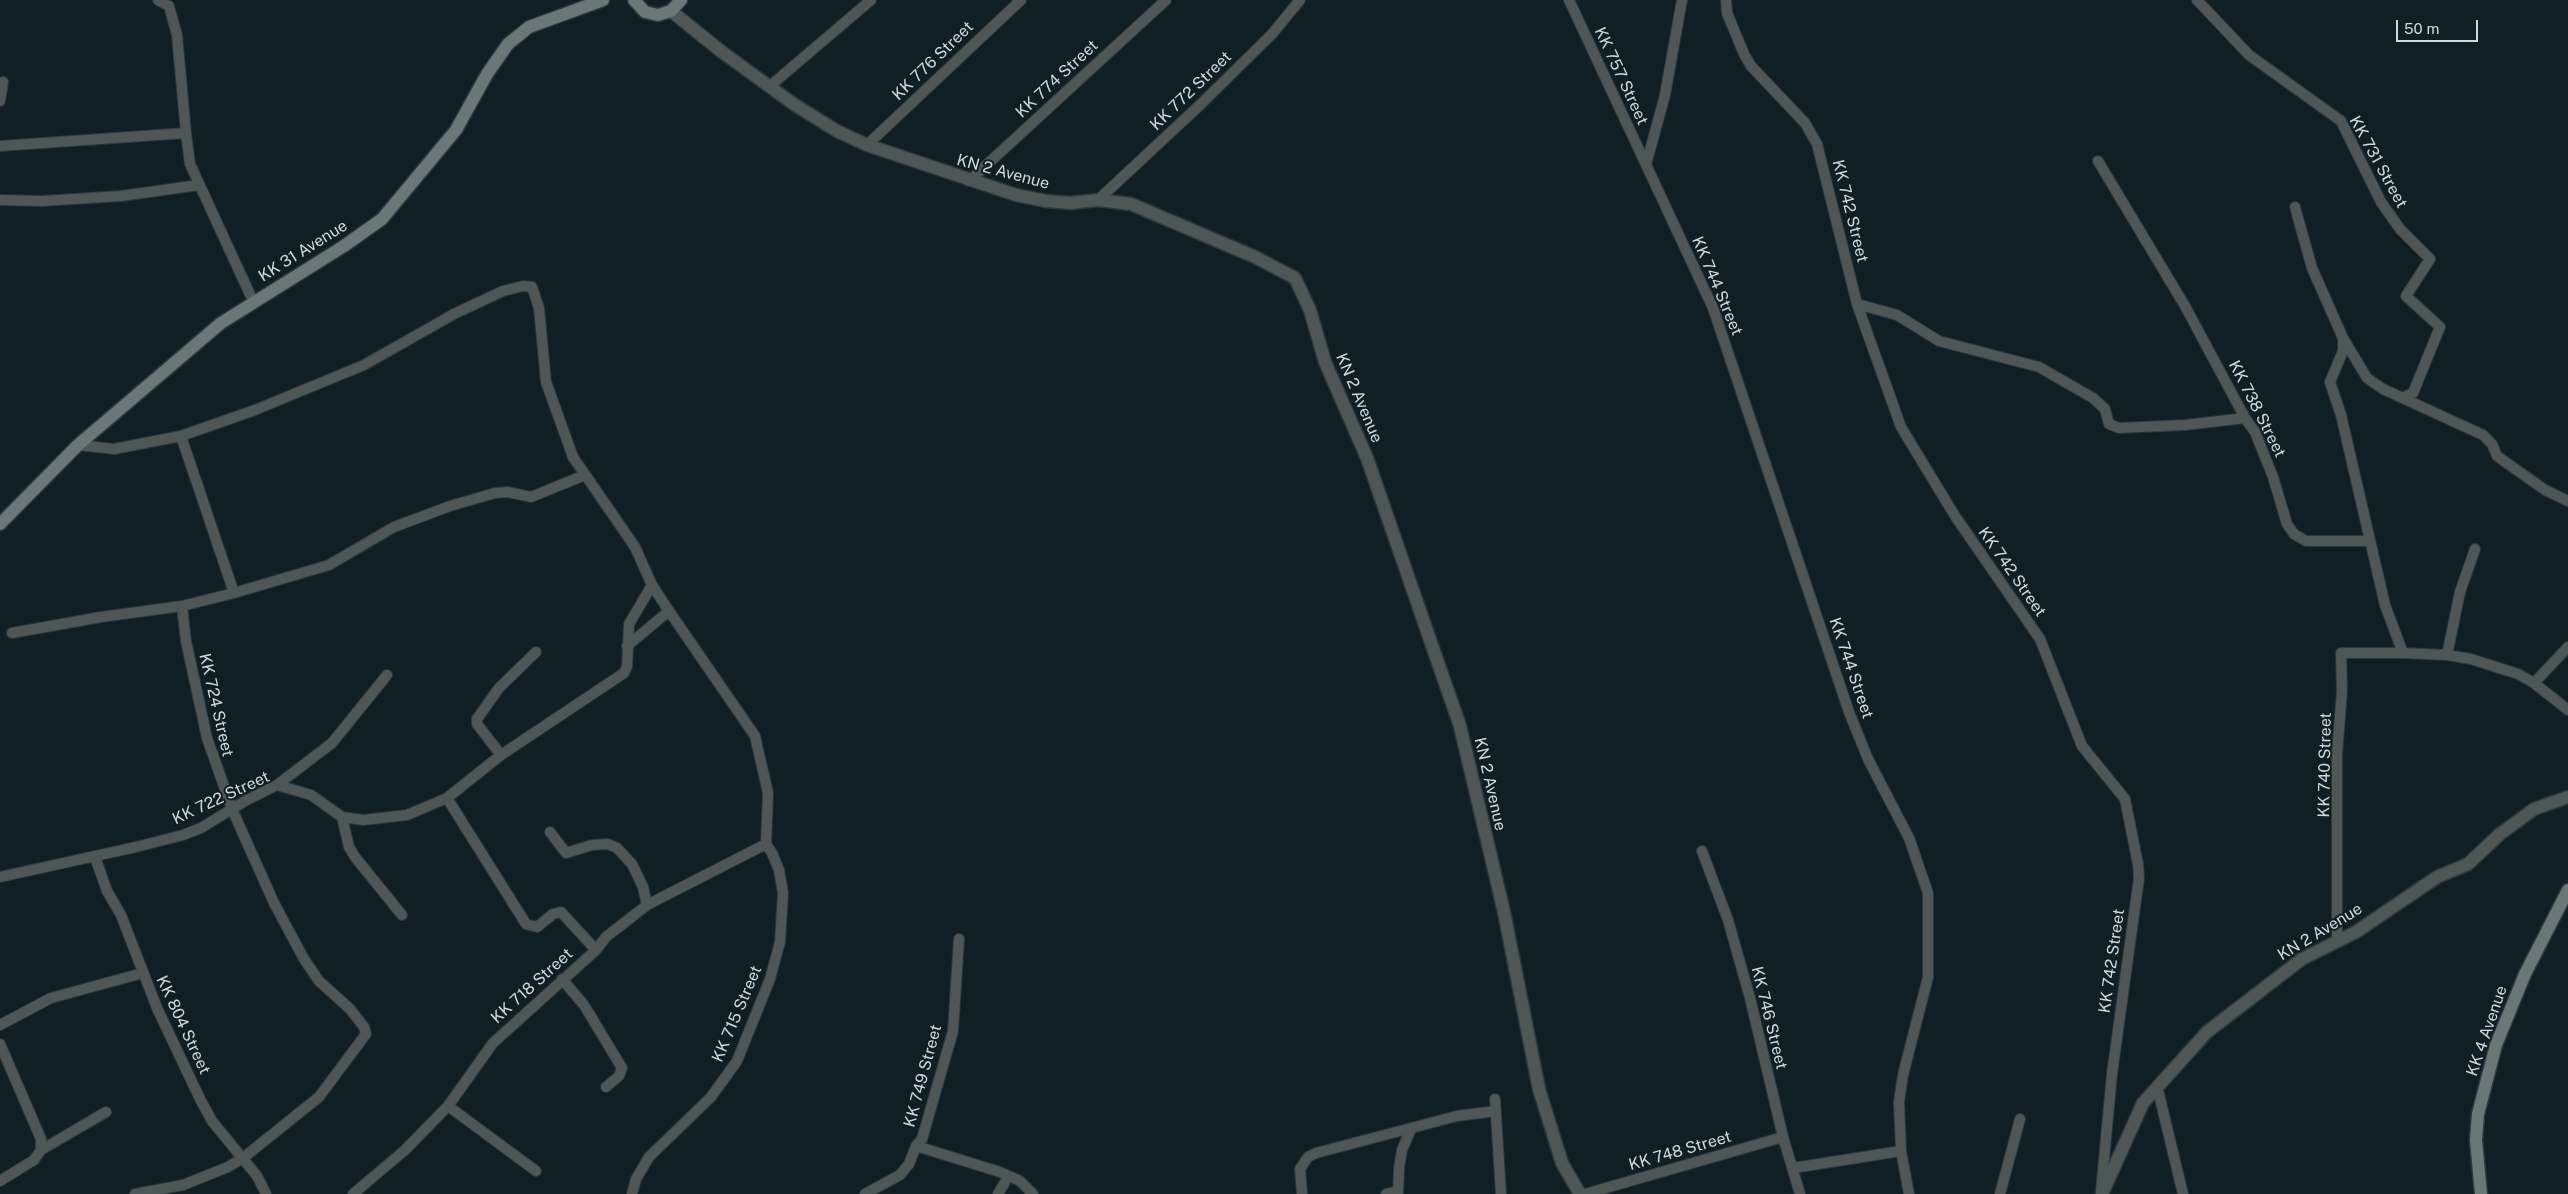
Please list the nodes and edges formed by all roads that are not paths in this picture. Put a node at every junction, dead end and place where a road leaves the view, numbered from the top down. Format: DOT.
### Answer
graph roads {
  1 [pos="158,0"];
  2 [pos="603,0"];
  3 [pos="634,0"];
  4 [pos="871,0"];
  5 [pos="1021,0"];
  6 [pos="1166,0"];
  7 [pos="1300,0"];
  8 [pos="1569,0"];
  9 [pos="1682,0"];
  10 [pos="1726,0"];
  11 [pos="2197,0"];
  12 [pos="684,1"];
  13 [pos="671,12"];
  14 [pos="4,82"];
  15 [pos="770,86"];
  16 [pos="0,101"];
  17 [pos="186,133"];
  18 [pos="867,145"];
  19 [pos="0,146"];
  20 [pos="2098,161"];
  21 [pos="1646,165"];
  22 [pos="968,181"];
  23 [pos="199,185"];
  24 [pos="0,200"];
  25 [pos="1098,200"];
  26 [pos="2295,207"];
  27 [pos="253,301"];
  28 [pos="1857,304"];
  29 [pos="2343,338"];
  30 [pos="2404,397"];
  31 [pos="2245,418"];
  32 [pos="181,436"];
  33 [pos="78,445"];
  34 [pos="585,475"];
  35 [pos="2568,500"];
  36 [pos="0,524"];
  37 [pos="2370,542"];
  38 [pos="2476,549"];
  39 [pos="652,585"];
  40 [pos="234,593"];
  41 [pos="182,606"];
  42 [pos="669,611"];
  43 [pos="12,633"];
  44 [pos="627,646"];
  45 [pos="2568,647"];
  46 [pos="536,652"];
  47 [pos="2403,654"];
  48 [pos="2447,655"];
  49 [pos="387,675"];
  50 [pos="2534,683"];
  51 [pos="2568,710"];
  52 [pos="500,755"];
  53 [pos="277,785"];
  54 [pos="2568,797"];
  55 [pos="447,798"];
  56 [pos="232,809"];
  57 [pos="342,817"];
  58 [pos="550,832"];
  59 [pos="766,844"];
  60 [pos="1702,851"];
  61 [pos="95,856"];
  62 [pos="0,877"];
  63 [pos="2568,890"];
  64 [pos="647,905"];
  65 [pos="402,915"];
  66 [pos="959,939"];
  67 [pos="2337,940"];
  68 [pos="596,950"];
  69 [pos="142,973"];
  70 [pos="562,979"];
  71 [pos="0,1024"];
  72 [pos="0,1044"];
  73 [pos="606,1086"];
  74 [pos="2157,1086"];
  75 [pos="1495,1099"];
  76 [pos="448,1106"];
  77 [pos="1496,1111"];
  78 [pos="106,1112"];
  79 [pos="2020,1119"];
  80 [pos="1411,1129"];
  81 [pos="1783,1137"];
  82 [pos="916,1146"];
  83 [pos="42,1150"];
  84 [pos="1901,1151"];
  85 [pos="242,1158"];
  86 [pos="1793,1168"];
  87 [pos="536,1171"];
  88 [pos="0,1181"];
  89 [pos="1005,1182"];
  90 [pos="1398,1193"];
  91 [pos="134,1194"];
  92 [pos="266,1194"];
  93 [pos="353,1194"];
  94 [pos="632,1194"];
  95 [pos="865,1194"];
  96 [pos="998,1194"];
  97 [pos="1033,1194"];
  98 [pos="1302,1194"];
  99 [pos="1386,1194"];
  100 [pos="1500,1194"];
  101 [pos="1580,1194"];
  102 [pos="1585,1194"];
  103 [pos="1800,1194"];
  104 [pos="1909,1194"];
  105 [pos="2000,1194"];
  106 [pos="2102,1194"];
  107 [pos="2183,1194"];
  108 [pos="2481,1194"];
  1 -- 17 [label="street"];
  2 -- 27 [label="main road, KK 31 Avenue"];
  3 -- 13 [label="main road"];
  4 -- 15 [label="street"];
  5 -- 18 [label="street, KK 776 Street"];
  6 -- 22 [label="street, KK 774 Street"];
  7 -- 25 [label="street, KK 772 Street"];
  8 -- 21 [label="street, KK 757 Street"];
  9 -- 21 [label="street"];
  10 -- 28 [label="street, KK 742 Street"];
  11 -- 30 [label="street, KK 731 Street"];
  12 -- 13 [label="main road"];
  13 -- 15 [label="street, KN 2 Avenue"];
  14 -- 16 [label="street"];
  15 -- 18 [label="street, KN 2 Avenue"];
  17 -- 19 [label="street"];
  17 -- 23 [label="street"];
  18 -- 22 [label="street, KN 2 Avenue"];
  20 -- 31 [label="street, KK 738 Street"];
  21 -- 84 [label="street, KK 744 Street"];
  22 -- 25 [label="street, KN 2 Avenue"];
  23 -- 24 [label="street"];
  23 -- 27 [label="street"];
  25 -- 101 [label="street, KN 2 Avenue"];
  26 -- 29 [label="street"];
  27 -- 33 [label="main road, KK 31 Avenue"];
  28 -- 31 [label="street"];
  28 -- 106 [label="street, KK 742 Street"];
  29 -- 30 [label="street"];
  29 -- 37 [label="street"];
  30 -- 35 [label="street"];
  31 -- 37 [label="street, KK 738 Street"];
  32 -- 33 [label="street"];
  32 -- 34 [label="street"];
  32 -- 40 [label="street"];
  33 -- 36 [label="main road, KK 31 Avenue"];
  34 -- 39 [label="street"];
  34 -- 40 [label="street"];
  37 -- 47 [label="street"];
  38 -- 48 [label="street"];
  39 -- 42 [label="street"];
  39 -- 44 [label="street, KK 722 Street"];
  40 -- 41 [label="street"];
  41 -- 43 [label="street"];
  41 -- 56 [label="street, KK 724 Street"];
  42 -- 44 [label="street"];
  42 -- 59 [label="street"];
  44 -- 52 [label="street, KK 722 Street"];
  45 -- 50 [label="street"];
  46 -- 52 [label="street"];
  47 -- 48 [label="street"];
  47 -- 67 [label="street, KK 740 Street"];
  48 -- 50 [label="street"];
  49 -- 53 [label="street"];
  50 -- 51 [label="street"];
  52 -- 55 [label="street, KK 722 Street"];
  53 -- 56 [label="street, KK 722 Street"];
  53 -- 57 [label="street, KK 722 Street"];
  54 -- 67 [label="street, KN 2 Avenue"];
  55 -- 57 [label="street, KK 722 Street"];
  55 -- 68 [label="street"];
  56 -- 61 [label="street, KK 722 Street"];
  56 -- 85 [label="street, KK 724 Street"];
  57 -- 65 [label="street"];
  58 -- 64 [label="street"];
  59 -- 64 [label="street, KK 718 Street"];
  59 -- 94 [label="street, KK 715 Street"];
  60 -- 81 [label="street, KK 746 Street"];
  61 -- 62 [label="street, KK 722 Street"];
  61 -- 69 [label="street, KK 804 Street"];
  63 -- 108 [label="main road, KK 4 Avenue"];
  64 -- 68 [label="street, KK 718 Street"];
  66 -- 82 [label="street, KK 749 Street"];
  67 -- 74 [label="street, KN 2 Avenue"];
  68 -- 70 [label="street, KK 718 Street"];
  69 -- 71 [label="street"];
  69 -- 85 [label="street, KK 804 Street"];
  70 -- 73 [label="street"];
  70 -- 76 [label="street, KK 718 Street"];
  72 -- 83 [label="street"];
  74 -- 106 [label="street, KN 2 Avenue"];
  74 -- 107 [label="street"];
  75 -- 77 [label="street"];
  76 -- 87 [label="street"];
  76 -- 93 [label="street, KK 718 Street"];
  77 -- 80 [label="street"];
  77 -- 100 [label="street"];
  78 -- 83 [label="street"];
  79 -- 105 [label="street"];
  80 -- 90 [label="street"];
  80 -- 98 [label="street"];
  81 -- 86 [label="street, KK 746 Street"];
  81 -- 102 [label="street, KK 748 Street"];
  82 -- 95 [label="street, KK 749 Street"];
  82 -- 97 [label="street"];
  83 -- 88 [label="street"];
  84 -- 86 [label="street"];
  84 -- 104 [label="street, KK 744 Street"];
  85 -- 91 [label="street"];
  85 -- 92 [label="street, KK 804 Street"];
  86 -- 103 [label="street, KK 746 Street"];
  89 -- 96 [label="street"];
  90 -- 99 [label="street"];
}
